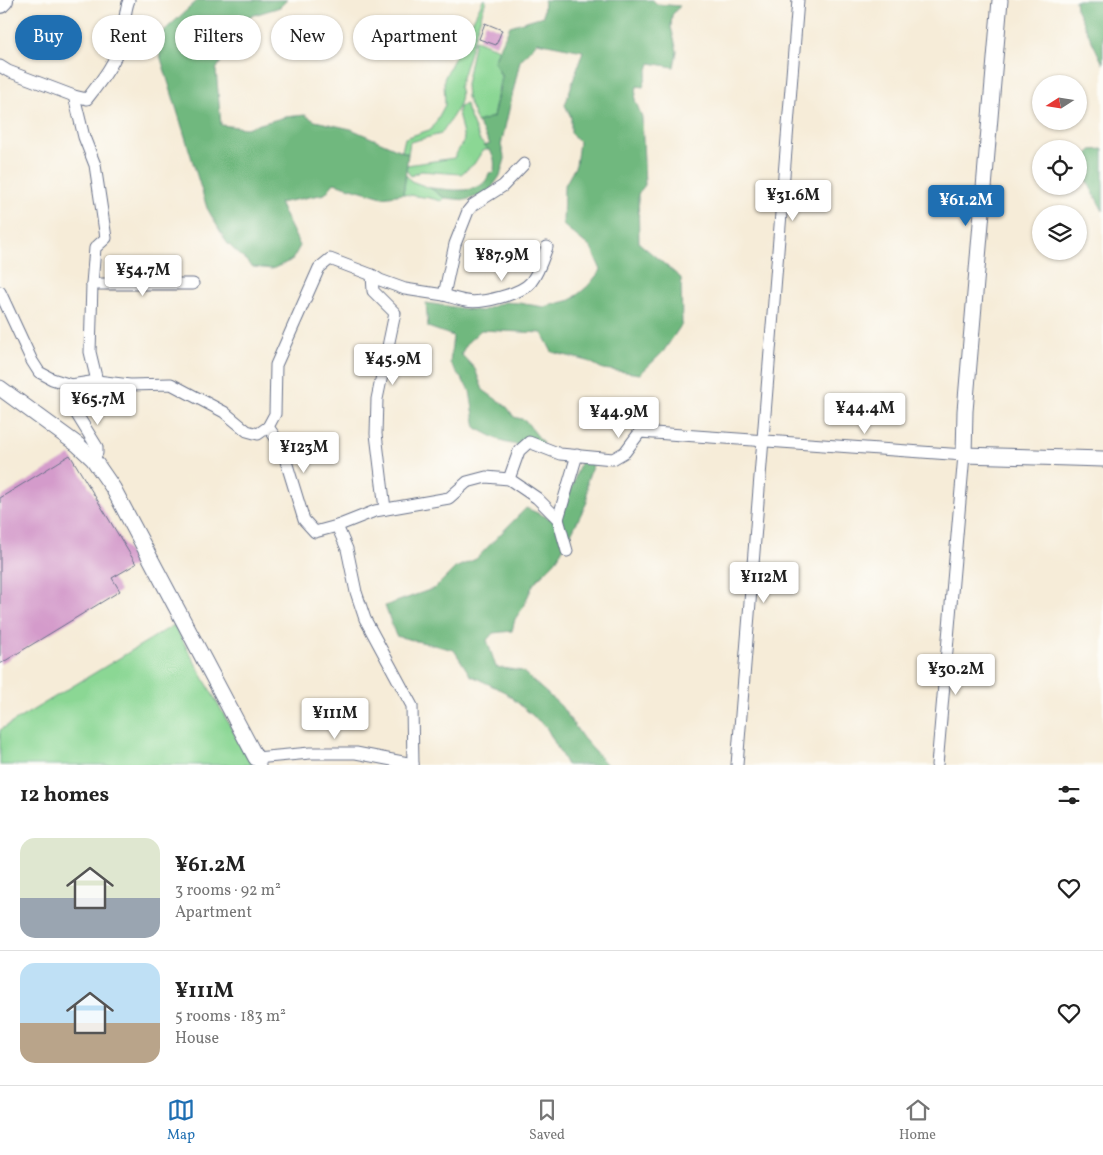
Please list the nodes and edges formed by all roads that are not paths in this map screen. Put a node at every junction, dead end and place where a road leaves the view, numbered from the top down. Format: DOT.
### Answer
graph roads {
  1 [pos="129,0"];
  2 [pos="798,0"];
  3 [pos="1000,0"];
  4 [pos="0,66"];
  5 [pos="74,96"];
  6 [pos="524,164"];
  7 [pos="548,247"];
  8 [pos="372,275"];
  9 [pos="92,284"];
  10 [pos="193,284"];
  11 [pos="0,292"];
  12 [pos="444,295"];
  13 [pos="98,381"];
  14 [pos="71,386"];
  15 [pos="0,388"];
  16 [pos="268,427"];
  17 [pos="763,442"];
  18 [pos="577,455"];
  19 [pos="964,455"];
  20 [pos="92,459"];
  21 [pos="1103,459"];
  22 [pos="509,479"];
  23 [pos="385,509"];
  24 [pos="558,519"];
  25 [pos="337,526"];
  26 [pos="567,551"];
  27 [pos="258,762"];
  28 [pos="413,764"];
  29 [pos="737,765"];
  30 [pos="937,765"];
  1 -- 5 [label="street"];
  2 -- 17 [label="street"];
  3 -- 19 [label="street"];
  4 -- 5 [label="street"];
  5 -- 9 [label="street"];
  6 -- 12 [label="street"];
  7 -- 12 [label="street"];
  8 -- 12 [label="street"];
  8 -- 16 [label="street"];
  8 -- 23 [label="street"];
  9 -- 10 [label="street"];
  9 -- 13 [label="street"];
  11 -- 14 [label="street"];
  13 -- 14 [label="street"];
  13 -- 16 [label="street"];
  14 -- 20 [label="street"];
  15 -- 20 [label="street"];
  16 -- 25 [label="street"];
  17 -- 18 [label="street"];
  17 -- 19 [label="street"];
  17 -- 29 [label="street"];
  18 -- 22 [label="street"];
  18 -- 24 [label="street"];
  19 -- 21 [label="street"];
  19 -- 30 [label="street"];
  20 -- 27 [label="street"];
  22 -- 23 [label="street"];
  22 -- 24 [label="street"];
  23 -- 25 [label="street"];
  24 -- 26 [label="street"];
  25 -- 28 [label="street"];
  27 -- 28 [label="street"];
}
